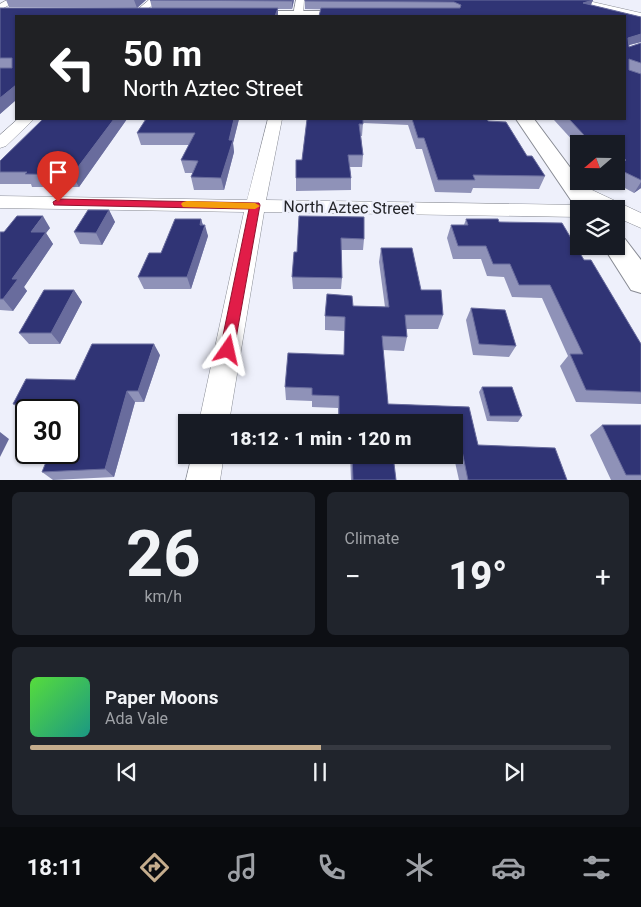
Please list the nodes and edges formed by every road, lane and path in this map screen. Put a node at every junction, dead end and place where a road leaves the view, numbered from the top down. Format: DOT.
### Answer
graph roads {
  1 [pos="14,0"];
  2 [pos="154,0"];
  3 [pos="300,0"];
  4 [pos="573,0"];
  5 [pos="0,7"];
  6 [pos="0,12"];
  7 [pos="20,12"];
  8 [pos="156,13"];
  9 [pos="134,14"];
  10 [pos="228,14"];
  11 [pos="364,14"];
  12 [pos="298,15"];
  13 [pos="641,16"];
  14 [pos="25,120"];
  15 [pos="275,120"];
  16 [pos="526,120"];
  17 [pos="0,143"];
  18 [pos="570,181"];
  19 [pos="579,190"];
  20 [pos="0,202"];
  21 [pos="255,205"];
  22 [pos="570,211"];
  23 [pos="641,221"];
  24 [pos="622,255"];
  25 [pos="641,282"];
  26 [pos="216,414"];
  27 [pos="206,464"];
  28 [pos="203,480"];
  1 -- 5 [label="street"];
  2 -- 9 [label="street"];
  3 -- 12 [label="street"];
  4 -- 13 [label="street"];
  6 -- 7 [label="street"];
  8 -- 9 [label="street"];
  10 -- 12 [label="street"];
  11 -- 12 [label="street"];
  14 -- 17 [label="street"];
  15 -- 21 [label="street"];
  16 -- 18 [label="street"];
  19 -- 23 [label="street"];
  20 -- 21 [label="street, North Aztec Street"];
  21 -- 22 [label="street, North Aztec Street"];
  21 -- 26 [label="street"];
  24 -- 25 [label="street"];
  27 -- 28 [label="street"];
}
